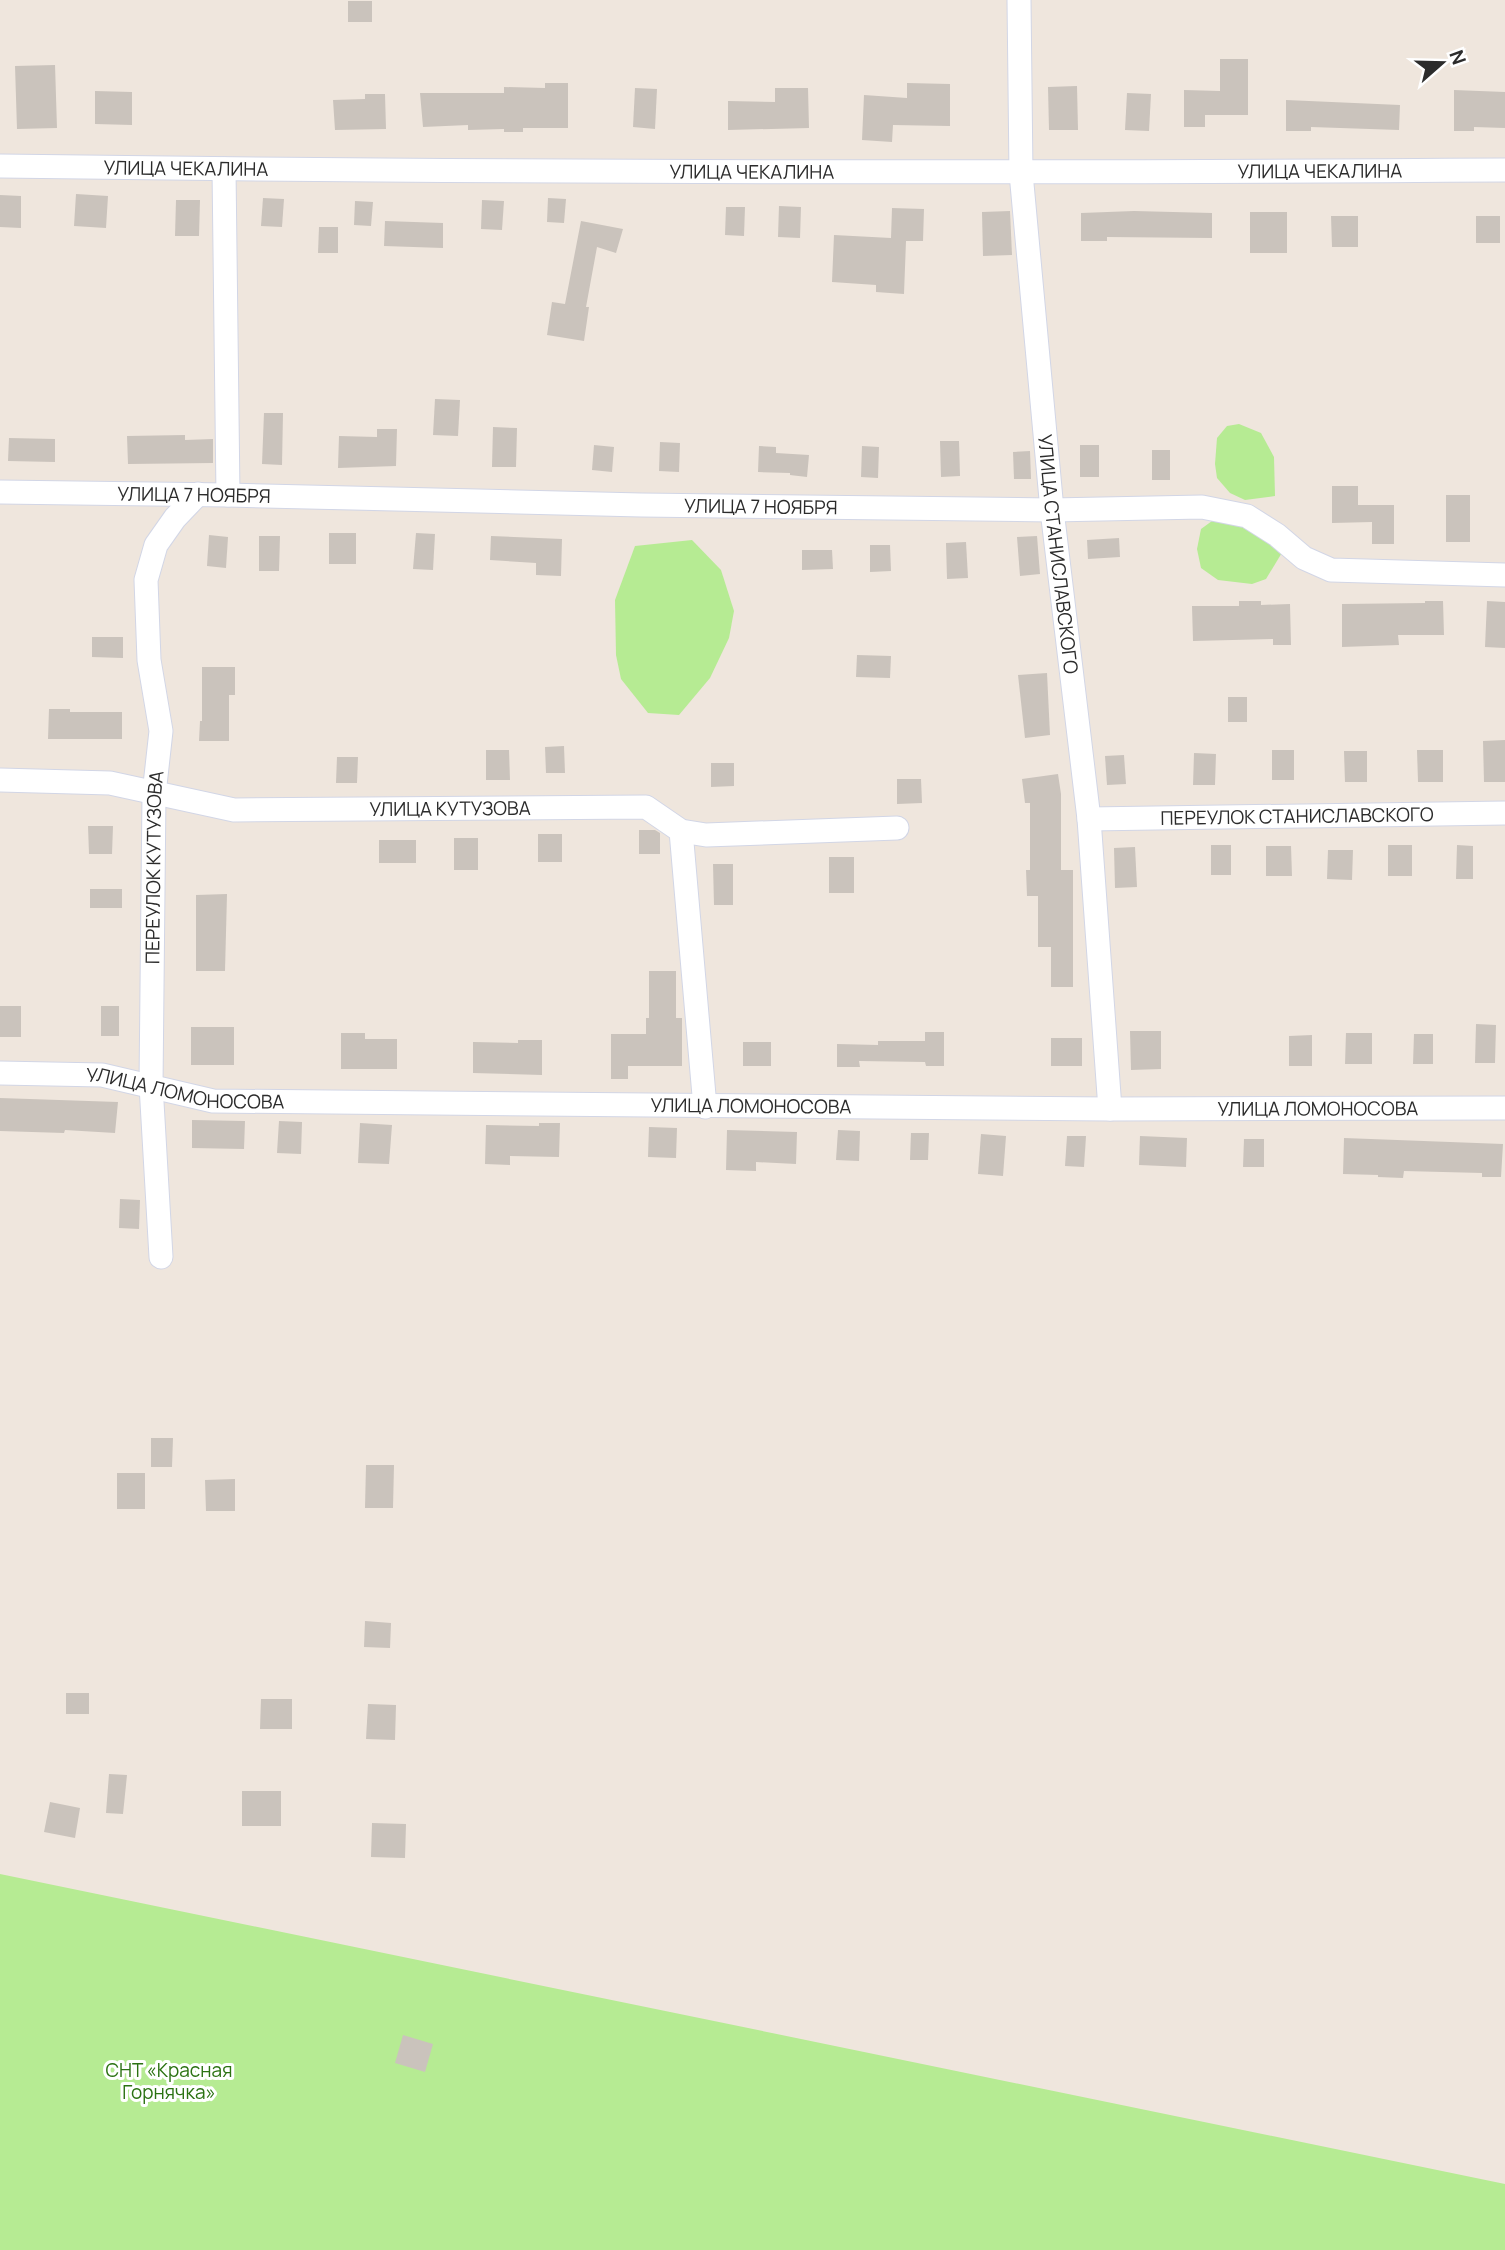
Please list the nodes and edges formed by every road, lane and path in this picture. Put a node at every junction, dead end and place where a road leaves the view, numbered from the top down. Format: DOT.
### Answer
graph roads {
  1 [pos="1019,0"];
  2 [pos="0,166"];
  3 [pos="224,169"];
  4 [pos="1505,170"];
  5 [pos="1020,173"];
  6 [pos="0,492"];
  7 [pos="198,494"];
  8 [pos="228,495"];
  9 [pos="1052,510"];
  10 [pos="1505,575"];
  11 [pos="0,780"];
  12 [pos="154,794"];
  13 [pos="1505,813"];
  14 [pos="1089,819"];
  15 [pos="897,828"];
  16 [pos="681,831"];
  17 [pos="0,1073"];
  18 [pos="151,1085"];
  19 [pos="705,1107"];
  20 [pos="1505,1108"];
  21 [pos="1110,1109"];
  22 [pos="161,1257"];
  1 -- 5 [label="street, УЛИЦА СТАНИСЛАВСКОГО"];
  2 -- 3 [label="street, УЛИЦА ЧЕКАЛИНА"];
  3 -- 5 [label="street, УЛИЦА ЧЕКАЛИНА"];
  3 -- 8 [label="street"];
  4 -- 5 [label="street, УЛИЦА ЧЕКАЛИНА"];
  5 -- 9 [label="street, УЛИЦА СТАНИСЛАВСКОГО"];
  6 -- 7 [label="street, УЛИЦА 7 НОЯБРЯ"];
  7 -- 8 [label="street, УЛИЦА 7 НОЯБРЯ"];
  7 -- 12 [label="street, ПЕРЕУЛОК КУТУЗОВА"];
  8 -- 9 [label="street, УЛИЦА 7 НОЯБРЯ"];
  9 -- 10 [label="street, УЛИЦА 7 НОЯБРЯ"];
  9 -- 14 [label="street, УЛИЦА СТАНИСЛАВСКОГО"];
  11 -- 12 [label="street, УЛИЦА КУТУЗОВА"];
  12 -- 16 [label="street, УЛИЦА КУТУЗОВА"];
  12 -- 18 [label="street, ПЕРЕУЛОК КУТУЗОВА"];
  13 -- 14 [label="street, ПЕРЕУЛОК СТАНИСЛАВСКОГО"];
  14 -- 21 [label="street, УЛИЦА СТАНИСЛАВСКОГО"];
  15 -- 16 [label="street, УЛИЦА КУТУЗОВА"];
  16 -- 19 [label="street"];
  17 -- 18 [label="street, УЛИЦА ЛОМОНОСОВА"];
  18 -- 19 [label="street, УЛИЦА ЛОМОНОСОВА"];
  18 -- 22 [label="street, ПЕРЕУЛОК КУТУЗОВА"];
  19 -- 21 [label="street, УЛИЦА ЛОМОНОСОВА"];
  20 -- 21 [label="street, УЛИЦА ЛОМОНОСОВА"];
}
